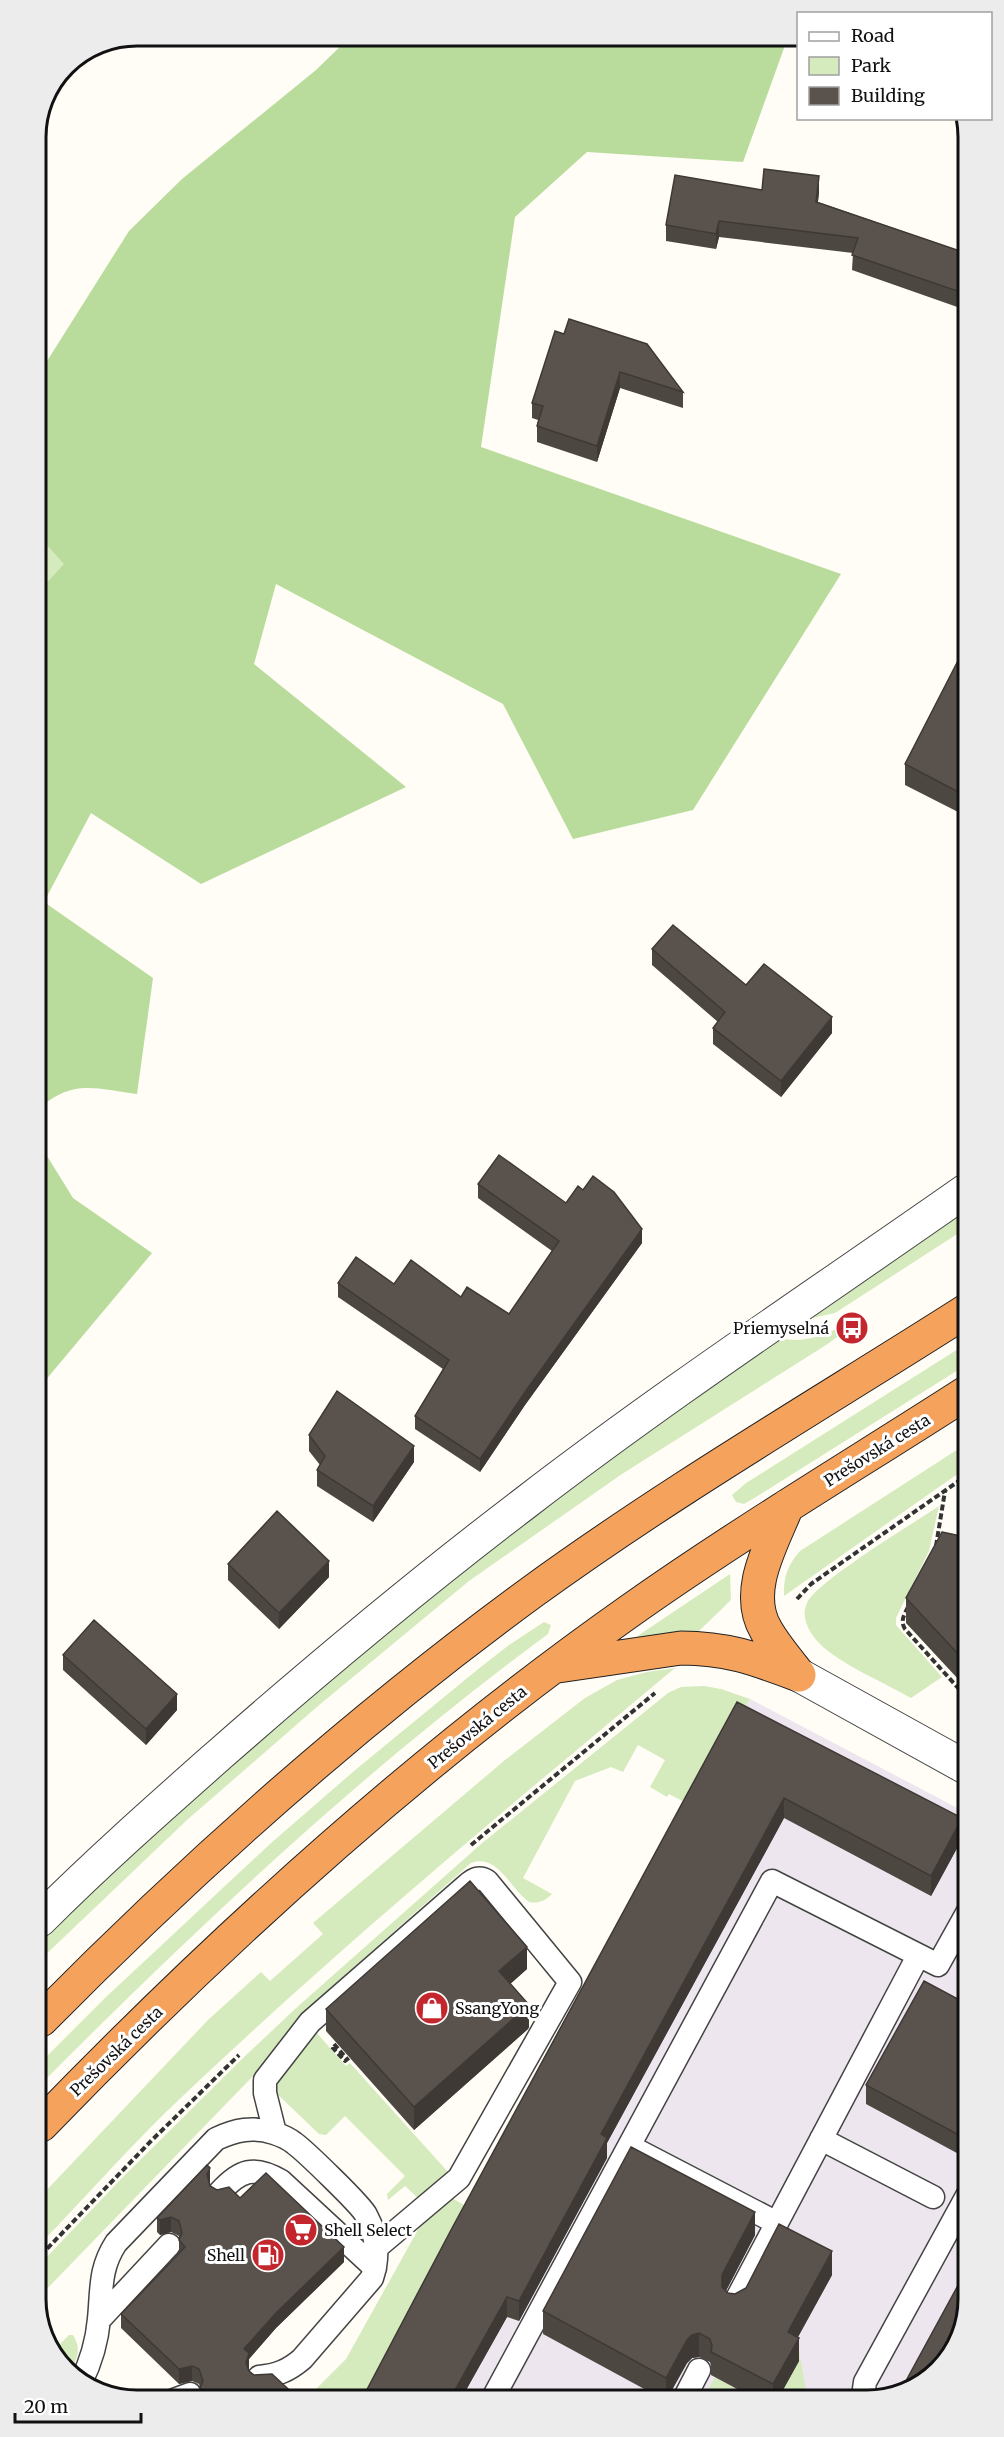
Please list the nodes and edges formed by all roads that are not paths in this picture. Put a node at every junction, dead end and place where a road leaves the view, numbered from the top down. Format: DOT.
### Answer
graph roads {
  1 [pos="958,1196"];
  2 [pos="958,1316"];
  3 [pos="958,1398"];
  4 [pos="787,1506"];
  5 [pos="553,1667"];
  6 [pos="799,1675"];
  7 [pos="958,1763"];
  8 [pos="47,1913"];
  9 [pos="958,1929"];
  10 [pos="918,1956"];
  11 [pos="47,2013"];
  12 [pos="47,2120"];
  13 [pos="275,2133"];
  14 [pos="821,2139"];
  15 [pos="629,2145"];
  16 [pos="220,2192"];
  17 [pos="933,2198"];
  18 [pos="958,2212"];
  19 [pos="777,2223"];
  20 [pos="169,2245"];
  21 [pos="376,2258"];
  22 [pos="734,2304"];
  23 [pos="99,2320"];
  24 [pos="699,2370"];
  25 [pos="85,2374"];
  26 [pos="260,2377"];
  27 [pos="497,2390"];
  28 [pos="689,2390"];
  29 [pos="864,2390"];
  1 -- 8 [label="street"];
  2 -- 11 [label="highway"];
  3 -- 4 [label="highway, Prešovská cesta"];
  4 -- 5 [label="highway, Prešovská cesta"];
  4 -- 6 [label="highway"];
  5 -- 6 [label="highway"];
  5 -- 12 [label="highway, Prešovská cesta"];
  6 -- 7 [label="street"];
  9 -- 10 [label="lane"];
  10 -- 14 [label="lane"];
  10 -- 15 [label="lane"];
  13 -- 21 [label="lane"];
  13 -- 21 [label="lane"];
  13 -- 23 [label="lane"];
  14 -- 17 [label="lane"];
  14 -- 19 [label="lane"];
  15 -- 19 [label="lane"];
  15 -- 27 [label="lane"];
  16 -- 21 [label="lane"];
  18 -- 29 [label="lane"];
  19 -- 22 [label="lane"];
  20 -- 23 [label="lane"];
  21 -- 26 [label="lane"];
  23 -- 25 [label="lane"];
  24 -- 28 [label="lane"];
}
